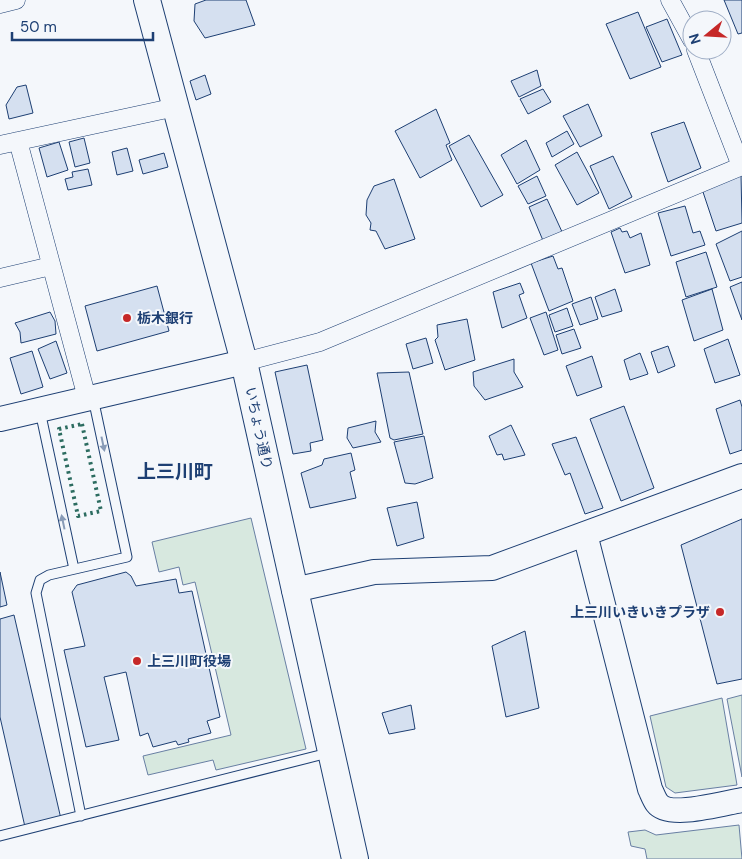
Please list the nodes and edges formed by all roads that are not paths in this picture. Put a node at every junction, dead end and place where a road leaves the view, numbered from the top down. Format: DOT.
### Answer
graph roads {
  1 [pos="16,0"];
  2 [pos="147,0"];
  3 [pos="670,0"];
  4 [pos="0,4"];
  5 [pos="682,22"];
  6 [pos="700,60"];
  7 [pos="176,107"];
  8 [pos="18,141"];
  9 [pos="0,146"];
  10 [pos="742,166"];
  11 [pos="52,266"];
  12 [pos="0,278"];
  13 [pos="244,362"];
  14 [pos="90,397"];
  15 [pos="39,410"];
  16 [pos="0,419"];
  17 [pos="742,476"];
  18 [pos="584,534"];
  19 [pos="74,569"];
  20 [pos="294,590"];
  21 [pos="331,752"];
  22 [pos="742,800"];
  23 [pos="82,816"];
  24 [pos="0,836"];
  25 [pos="355,859"];
  1 -- 4 [label="street"];
  2 -- 7 [label="main road, いちょう通り"];
  3 -- 5 [label="street"];
  6 -- 10 [label="street"];
  7 -- 8 [label="street"];
  7 -- 13 [label="main road, いちょう通り"];
  8 -- 9 [label="street"];
  8 -- 11 [label="street"];
  10 -- 13 [label="street"];
  11 -- 12 [label="street"];
  11 -- 14 [label="street"];
  13 -- 14 [label="street"];
  13 -- 20 [label="main road, いちょう通り"];
  14 -- 15 [label="street"];
  14 -- 19 [label="lane, one-way"];
  15 -- 16 [label="street"];
  19 -- 15 [label="lane, one-way"];
  17 -- 18 [label="street"];
  18 -- 20 [label="street"];
  18 -- 22 [label="street"];
  19 -- 23 [label="lane"];
  20 -- 21 [label="main road, いちょう通り"];
  21 -- 23 [label="lane"];
  21 -- 25 [label="main road, いちょう通り"];
  23 -- 24 [label="lane"];
}
